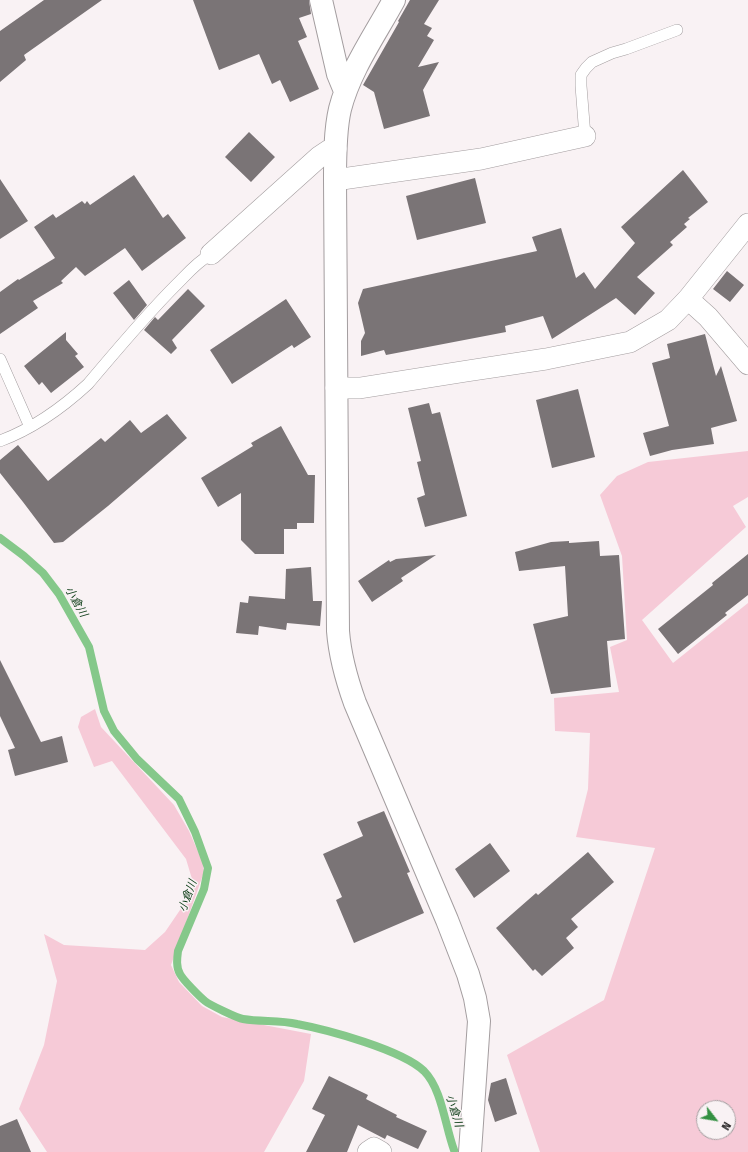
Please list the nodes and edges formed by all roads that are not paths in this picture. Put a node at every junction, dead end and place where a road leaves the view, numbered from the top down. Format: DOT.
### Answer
graph roads {
  1 [pos="321,0"];
  2 [pos="394,0"];
  3 [pos="676,30"];
  4 [pos="346,91"];
  5 [pos="585,136"];
  6 [pos="336,149"];
  7 [pos="335,180"];
  8 [pos="748,224"];
  9 [pos="211,254"];
  10 [pos="688,299"];
  11 [pos="0,359"];
  12 [pos="748,364"];
  13 [pos="336,388"];
  14 [pos="30,427"];
  15 [pos="0,441"];
  16 [pos="368,1152"];
  17 [pos="381,1152"];
  18 [pos="470,1152"];
  1 -- 4 [label="street"];
  2 -- 4 [label="street"];
  3 -- 5 [label="lane"];
  4 -- 6 [label="street"];
  5 -- 7 [label="street"];
  6 -- 7 [label="street"];
  6 -- 9 [label="street"];
  7 -- 13 [label="street"];
  8 -- 10 [label="street"];
  9 -- 14 [label="lane"];
  10 -- 12 [label="street"];
  10 -- 13 [label="street"];
  11 -- 14 [label="lane"];
  13 -- 18 [label="street"];
  14 -- 15 [label="lane"];
  16 -- 17 [label="street"];
}
